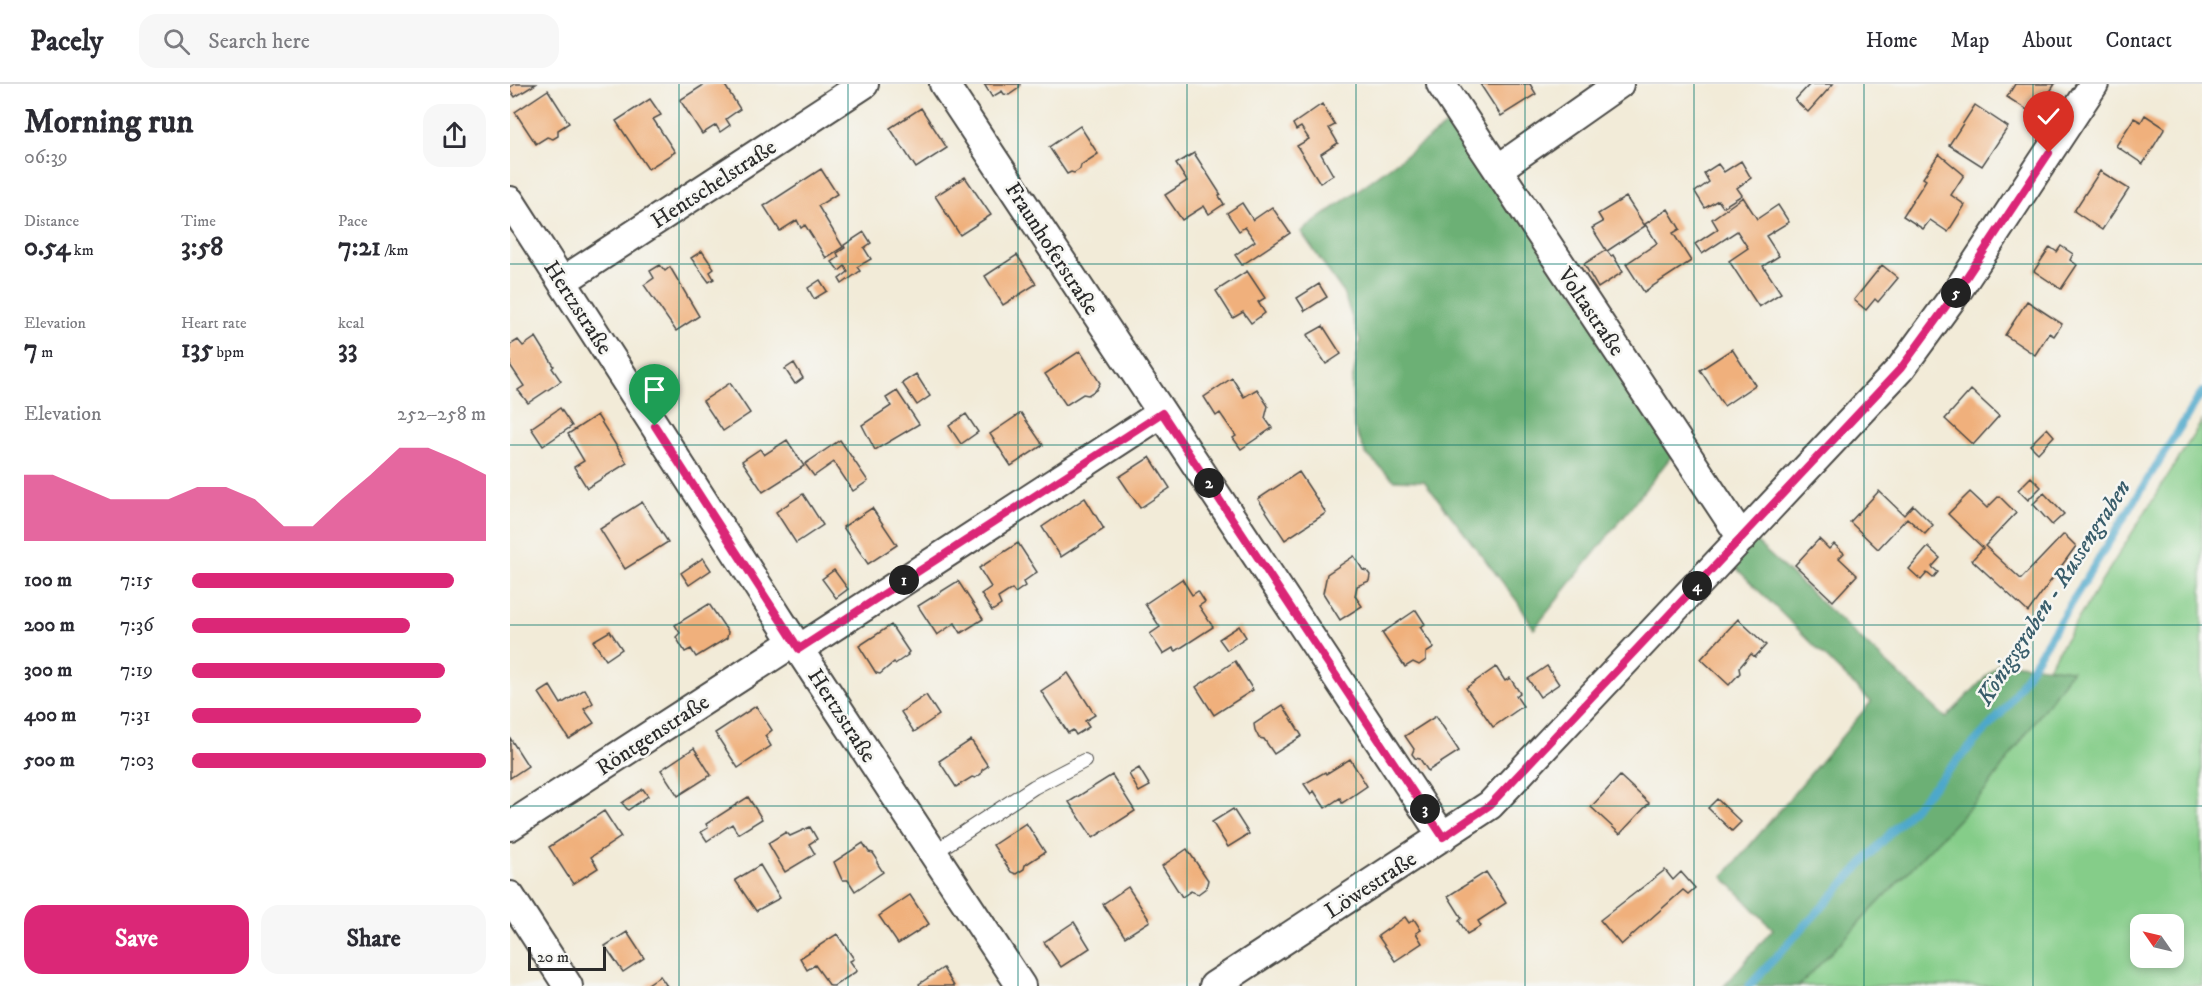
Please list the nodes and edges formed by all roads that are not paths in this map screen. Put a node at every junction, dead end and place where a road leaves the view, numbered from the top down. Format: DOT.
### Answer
graph roads {
  1 [pos="864,84"];
  2 [pos="945,84"];
  3 [pos="1441,84"];
  4 [pos="1619,84"];
  5 [pos="2094,84"];
  6 [pos="1498,169"];
  7 [pos="510,201"];
  8 [pos="563,281"];
  9 [pos="1162,413"];
  10 [pos="1742,538"];
  11 [pos="797,645"];
  12 [pos="1084,761"];
  13 [pos="510,826"];
  14 [pos="1443,837"];
  15 [pos="933,853"];
  16 [pos="510,896"];
  17 [pos="568,986"];
  18 [pos="1021,986"];
  19 [pos="1214,986"];
  1 -- 8 [label="street, Hentschelstraße"];
  2 -- 9 [label="street, Fraunhoferstraße"];
  3 -- 6 [label="street, Voltastraße"];
  4 -- 6 [label="street"];
  5 -- 10 [label="street, Löwestraße"];
  6 -- 10 [label="street, Voltastraße"];
  7 -- 8 [label="street, Hertzstraße"];
  8 -- 11 [label="street, Hertzstraße"];
  9 -- 11 [label="street"];
  9 -- 14 [label="street, Fraunhoferstraße"];
  10 -- 14 [label="street, Löwestraße"];
  11 -- 13 [label="street, Röntgenstraße"];
  11 -- 15 [label="street, Hertzstraße"];
  12 -- 15 [label="lane"];
  14 -- 19 [label="street, Löwestraße"];
  15 -- 18 [label="street, Hertzstraße"];
  16 -- 17 [label="street"];
}
